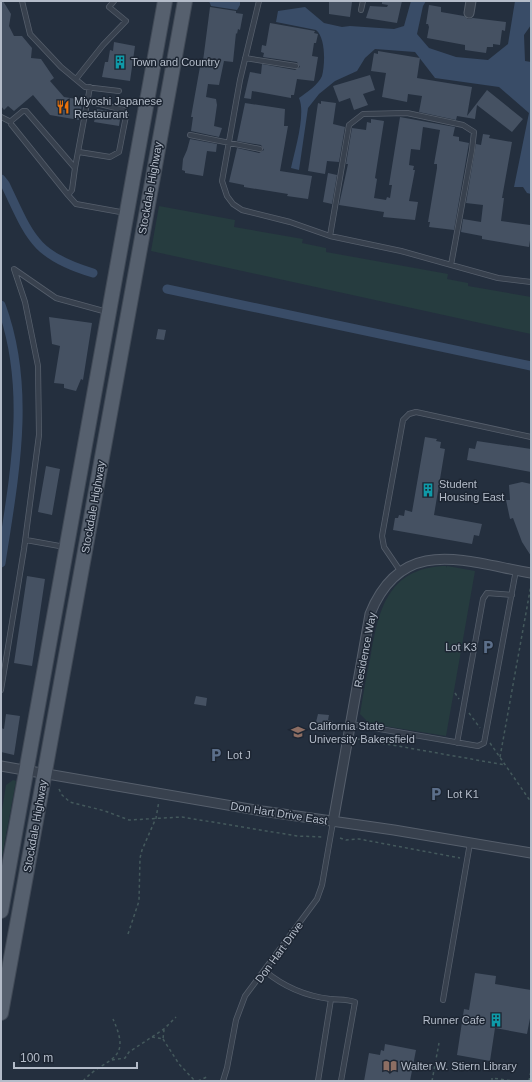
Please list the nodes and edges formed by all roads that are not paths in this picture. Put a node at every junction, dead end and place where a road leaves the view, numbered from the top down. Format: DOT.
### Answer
graph roads {
  1 [pos="22,1"];
  2 [pos="114,1"];
  3 [pos="164,1"];
  4 [pos="185,1"];
  5 [pos="259,1"];
  6 [pos="363,1"];
  7 [pos="471,1"];
  8 [pos="361,10"];
  9 [pos="469,12"];
  10 [pos="245,58"];
  11 [pos="296,66"];
  12 [pos="76,79"];
  13 [pos="90,88"];
  14 [pos="119,91"];
  15 [pos="88,101"];
  16 [pos="1,117"];
  17 [pos="11,122"];
  18 [pos="190,135"];
  19 [pos="229,143"];
  20 [pos="260,149"];
  21 [pos="78,152"];
  22 [pos="75,168"];
  23 [pos="68,194"];
  24 [pos="128,214"];
  25 [pos="330,236"];
  26 [pos="451,265"];
  27 [pos="531,282"];
  28 [pos="110,313"];
  29 [pos="110,411"];
  30 [pos="531,437"];
  31 [pos="26,540"];
  32 [pos="67,548"];
  33 [pos="516,570"];
  34 [pos="401,572"];
  35 [pos="531,573"];
  36 [pos="512,595"];
  37 [pos="1,690"];
  38 [pos="351,724"];
  39 [pos="457,743"];
  40 [pos="1,766"];
  41 [pos="27,771"];
  42 [pos="44,774"];
  43 [pos="333,822"];
  44 [pos="470,842"];
  45 [pos="531,853"];
  46 [pos="1,911"];
  47 [pos="265,971"];
  48 [pos="331,999"];
  49 [pos="443,1000"];
  50 [pos="1,1013"];
  51 [pos="223,1081"];
  52 [pos="318,1081"];
  53 [pos="341,1081"];
  1 -- 12 [label="lane"];
  2 -- 12 [label="lane"];
  3 -- 24 [label="main road, Stockdale Highway"];
  4 -- 29 [label="main road, Stockdale Highway"];
  5 -- 10 [label="lane"];
  6 -- 8 [label="lane"];
  7 -- 9 [label="street"];
  10 -- 11 [label="lane"];
  10 -- 19 [label="lane"];
  12 -- 13 [label="lane"];
  13 -- 14 [label="lane"];
  13 -- 15 [label="lane"];
  15 -- 21 [label="lane"];
  15 -- 21 [label="lane"];
  16 -- 17 [label="lane"];
  17 -- 22 [label="lane"];
  17 -- 23 [label="lane"];
  18 -- 19 [label="lane"];
  19 -- 20 [label="lane"];
  19 -- 25 [label="lane"];
  21 -- 22 [label="lane"];
  22 -- 23 [label="lane"];
  23 -- 24 [label="lane"];
  24 -- 28 [label="main road, Stockdale Highway"];
  25 -- 26 [label="lane"];
  25 -- 26 [label="lane"];
  26 -- 27 [label="lane"];
  28 -- 29 [label="main road"];
  28 -- 31 [label="lane"];
  28 -- 32 [label="main road, Stockdale Highway"];
  29 -- 42 [label="main road, Stockdale Highway"];
  30 -- 34 [label="lane"];
  31 -- 32 [label="lane"];
  31 -- 37 [label="lane"];
  32 -- 41 [label="main road, Stockdale Highway"];
  33 -- 34 [label="street, Residence Way"];
  33 -- 35 [label="street, Residence Way"];
  33 -- 36 [label="lane"];
  34 -- 38 [label="street, Residence Way"];
  36 -- 39 [label="lane"];
  36 -- 39 [label="lane"];
  38 -- 39 [label="lane"];
  38 -- 43 [label="street, Residence Way"];
  40 -- 41 [label="street, Don Hart Drive East"];
  41 -- 42 [label="street, Don Hart Drive East"];
  41 -- 46 [label="main road, Stockdale Highway"];
  42 -- 43 [label="street, Don Hart Drive East"];
  42 -- 50 [label="main road, Stockdale Highway"];
  43 -- 44 [label="street, Don Hart Drive East"];
  43 -- 47 [label="lane, Don Hart Drive"];
  44 -- 45 [label="street, Don Hart Drive East"];
  44 -- 49 [label="lane"];
  47 -- 48 [label="lane"];
  47 -- 51 [label="lane, Don Hart Drive"];
  48 -- 52 [label="lane"];
  48 -- 53 [label="lane"];
}
